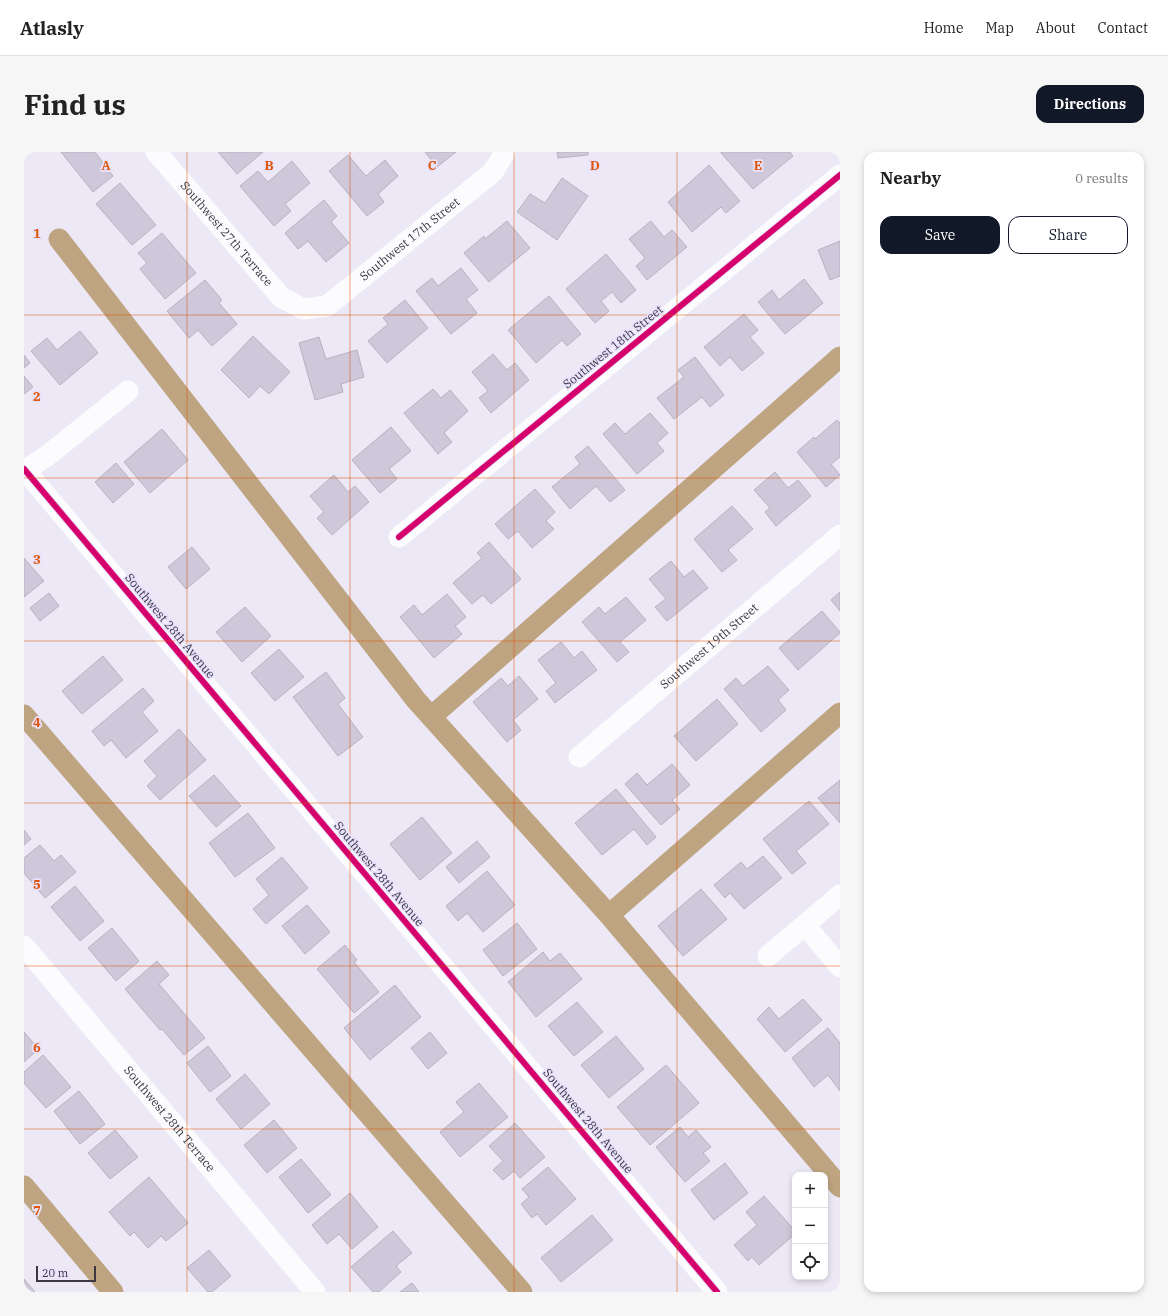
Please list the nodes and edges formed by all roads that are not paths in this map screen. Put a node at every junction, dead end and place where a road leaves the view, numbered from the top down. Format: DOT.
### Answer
graph roads {
  1 [pos="156,152"];
  2 [pos="504,152"];
  3 [pos="840,175"];
  4 [pos="303,309"];
  5 [pos="128,391"];
  6 [pos="24,470"];
  7 [pos="840,534"];
  8 [pos="399,537"];
  9 [pos="579,757"];
  10 [pos="840,895"];
  11 [pos="805,925"];
  12 [pos="24,946"];
  13 [pos="768,956"];
  14 [pos="840,967"];
  15 [pos="316,1292"];
  16 [pos="717,1292"];
  1 -- 4 [label="street, Southwest 27th Terrace"];
  2 -- 4 [label="street, Southwest 17th Street"];
  3 -- 8 [label="street, Southwest 18th Street"];
  5 -- 6 [label="street"];
  6 -- 16 [label="street, Southwest 28th Avenue"];
  7 -- 9 [label="street, Southwest 19th Street"];
  10 -- 11 [label="street"];
  11 -- 13 [label="street"];
  11 -- 14 [label="street"];
  12 -- 15 [label="street, Southwest 28th Terrace"];
}
